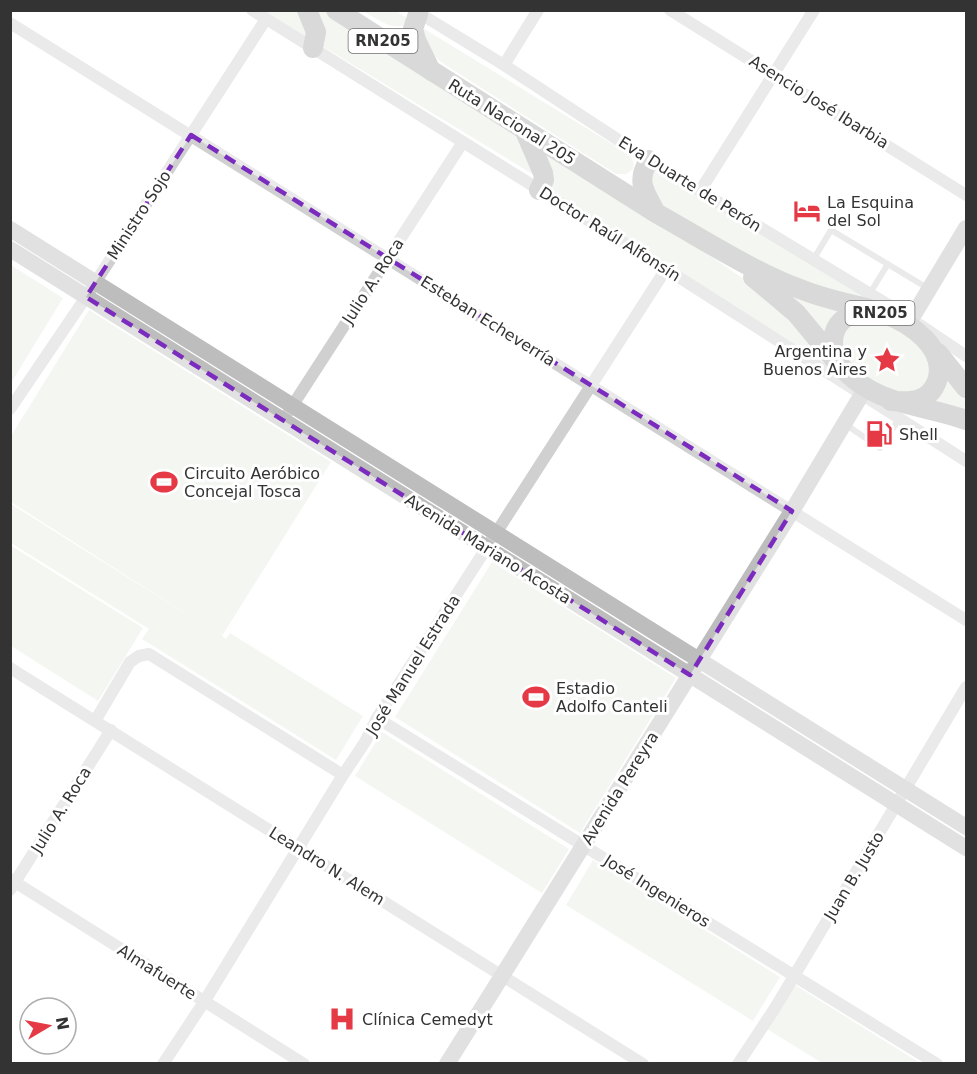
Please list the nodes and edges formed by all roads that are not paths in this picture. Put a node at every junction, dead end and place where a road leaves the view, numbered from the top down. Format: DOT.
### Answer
graph roads {
  1 [pos="252,10"];
  2 [pos="307,10"];
  3 [pos="336,10"];
  4 [pos="538,10"];
  5 [pos="670,10"];
  6 [pos="814,10"];
  7 [pos="416,12"];
  8 [pos="266,19"];
  9 [pos="10,23"];
  10 [pos="313,48"];
  11 [pos="504,65"];
  12 [pos="431,71"];
  13 [pos="774,74"];
  14 [pos="524,129"];
  15 [pos="190,135"];
  16 [pos="464,142"];
  17 [pos="649,160"];
  18 [pos="539,190"];
  19 [pos="700,191"];
  20 [pos="966,195"];
  21 [pos="656,213"];
  22 [pos="966,228"];
  23 [pos="10,229"];
  24 [pos="689,232"];
  25 [pos="10,249"];
  26 [pos="388,259"];
  27 [pos="813,260"];
  28 [pos="888,264"];
  29 [pos="666,269"];
  30 [pos="930,289"];
  31 [pos="91,290"];
  32 [pos="869,301"];
  33 [pos="910,322"];
  34 [pos="928,342"];
  35 [pos="966,356"];
  36 [pos="838,364"];
  37 [pos="591,386"];
  38 [pos="966,388"];
  39 [pos="863,392"];
  40 [pos="891,401"];
  41 [pos="292,406"];
  42 [pos="10,409"];
  43 [pos="899,419"];
  44 [pos="283,420"];
  45 [pos="966,420"];
  46 [pos="844,424"];
  47 [pos="966,461"];
  48 [pos="792,511"];
  49 [pos="496,533"];
  50 [pos="487,548"];
  51 [pos="966,620"];
  52 [pos="700,660"];
  53 [pos="10,668"];
  54 [pos="690,675"];
  55 [pos="966,687"];
  56 [pos="377,718"];
  57 [pos="95,721"];
  58 [pos="111,730"];
  59 [pos="343,775"];
  60 [pos="906,789"];
  61 [pos="897,804"];
  62 [pos="966,827"];
  63 [pos="584,846"];
  64 [pos="299,848"];
  65 [pos="966,848"];
  66 [pos="12,884"];
  67 [pos="502,975"];
  68 [pos="795,975"];
  69 [pos="204,1002"];
  70 [pos="163,1064"];
  71 [pos="304,1064"];
  72 [pos="447,1064"];
  73 [pos="643,1064"];
  74 [pos="738,1064"];
  75 [pos="937,1064"];
  1 -- 8 [label="street, Doctor Raúl Alfonsín"];
  2 -- 10 [label="main road"];
  3 -- 12 [label="main road, Ruta Nacional 205 / RN205"];
  4 -- 11 [label="street"];
  5 -- 13 [label="street, Asencio José Ibarbia"];
  6 -- 13 [label="street"];
  7 -- 11 [label="street, Eva Duarte de Perón"];
  7 -- 12 [label="main road"];
  8 -- 10 [label="street, Doctor Raúl Alfonsín"];
  8 -- 15 [label="street, Ministro Sojo"];
  9 -- 15 [label="street, Esteban Echeverría"];
  10 -- 16 [label="street, Doctor Raúl Alfonsín"];
  11 -- 17 [label="street, Eva Duarte de Perón"];
  12 -- 14 [label="main road, Ruta Nacional 205 / RN205"];
  13 -- 19 [label="street"];
  13 -- 20 [label="street, Asencio José Ibarbia"];
  14 -- 18 [label="main road"];
  14 -- 21 [label="main road, Ruta Nacional 205 / RN205"];
  15 -- 26 [label="street, Esteban Echeverría"];
  15 -- 31 [label="street, Ministro Sojo"];
  16 -- 18 [label="street, Doctor Raúl Alfonsín"];
  16 -- 26 [label="street, Julio A. Roca"];
  17 -- 19 [label="street, Eva Duarte de Perón"];
  17 -- 21 [label="main road"];
  18 -- 29 [label="street, Doctor Raúl Alfonsín"];
  19 -- 27 [label="street, Eva Duarte de Perón"];
  21 -- 24 [label="main road, Ruta Nacional 205 / RN205"];
  22 -- 30 [label="main road"];
  23 -- 31 [label="main road, Avenida Mariano Acosta"];
  24 -- 32 [label="main road, Ruta Nacional 205 / RN205"];
  24 -- 36 [label="main road, Ruta Nacional 205 / RN205"];
  25 -- 31 [label="main road, Avenida Mariano Acosta"];
  26 -- 37 [label="street, Esteban Echeverría"];
  26 -- 41 [label="street, Julio A. Roca"];
  27 -- 28 [label="lane"];
  27 -- 32 [label="street, Eva Duarte de Perón"];
  28 -- 30 [label="lane"];
  28 -- 32 [label="lane"];
  29 -- 37 [label="street, José Manuel Estrada"];
  29 -- 39 [label="street, Doctor Raúl Alfonsín"];
  30 -- 33 [label="main road"];
  31 -- 41 [label="main road, Avenida Mariano Acosta"];
  31 -- 42 [label="street, Ministro Sojo"];
  31 -- 44 [label="main road, Avenida Mariano Acosta"];
  32 -- 33 [label="main road, Ruta Nacional 205 / RN205"];
  32 -- 36 [label="main road, RN205"];
  33 -- 34 [label="main road, Ruta Nacional 205 / RN205"];
  33 -- 35 [label="street"];
  34 -- 38 [label="main road, Ruta Nacional 205 / RN205"];
  34 -- 40 [label="main road, Ruta Nacional 205 / RN205"];
  36 -- 39 [label="main road, Ruta Nacional 205 / RN205"];
  37 -- 48 [label="street, Esteban Echeverría"];
  37 -- 49 [label="street, José Manuel Estrada"];
  39 -- 40 [label="main road, Ruta Nacional 205 / RN205"];
  39 -- 43 [label="street, Doctor Raúl Alfonsín"];
  39 -- 46 [label="main road, Avenida Pereyra"];
  40 -- 45 [label="main road, Ruta Nacional 205 / RN205"];
  41 -- 44 [label="street, Julio A. Roca"];
  41 -- 49 [label="main road, Avenida Mariano Acosta"];
  43 -- 46 [label="lane"];
  43 -- 47 [label="street, Doctor Raúl Alfonsín"];
  44 -- 50 [label="main road, Avenida Mariano Acosta"];
  46 -- 48 [label="main road, Avenida Pereyra"];
  48 -- 51 [label="street, Esteban Echeverría"];
  48 -- 52 [label="main road, Avenida Pereyra"];
  49 -- 50 [label="street, José Manuel Estrada"];
  49 -- 52 [label="main road, Avenida Mariano Acosta"];
  50 -- 54 [label="main road, Avenida Mariano Acosta"];
  50 -- 56 [label="street, José Manuel Estrada"];
  52 -- 54 [label="main road, Avenida Pereyra"];
  52 -- 60 [label="main road, Avenida Mariano Acosta"];
  53 -- 57 [label="street, Leandro N. Alem"];
  54 -- 61 [label="main road, Avenida Mariano Acosta"];
  54 -- 63 [label="main road, Avenida Pereyra"];
  55 -- 60 [label="street, Juan B. Justo"];
  56 -- 59 [label="street, José Manuel Estrada"];
  56 -- 63 [label="street, José Ingenieros"];
  57 -- 58 [label="street, Leandro N. Alem"];
  57 -- 59 [label="street"];
  58 -- 64 [label="street, Leandro N. Alem"];
  58 -- 66 [label="street, Julio A. Roca"];
  59 -- 64 [label="street, José Manuel Estrada"];
  60 -- 61 [label="street, Juan B. Justo"];
  60 -- 62 [label="main road, Avenida Mariano Acosta"];
  61 -- 65 [label="main road, Avenida Mariano Acosta"];
  61 -- 68 [label="street, Juan B. Justo"];
  63 -- 67 [label="main road, Avenida Pereyra"];
  63 -- 68 [label="street, José Ingenieros"];
  64 -- 67 [label="street, Leandro N. Alem"];
  64 -- 69 [label="street, José Manuel Estrada"];
  66 -- 69 [label="street, Almafuerte"];
  67 -- 72 [label="main road, Avenida Pereyra"];
  67 -- 73 [label="street, Leandro N. Alem"];
  68 -- 74 [label="street, Juan B. Justo"];
  68 -- 75 [label="street, José Ingenieros"];
  69 -- 70 [label="street, José Manuel Estrada"];
  69 -- 71 [label="street, Almafuerte"];
}
